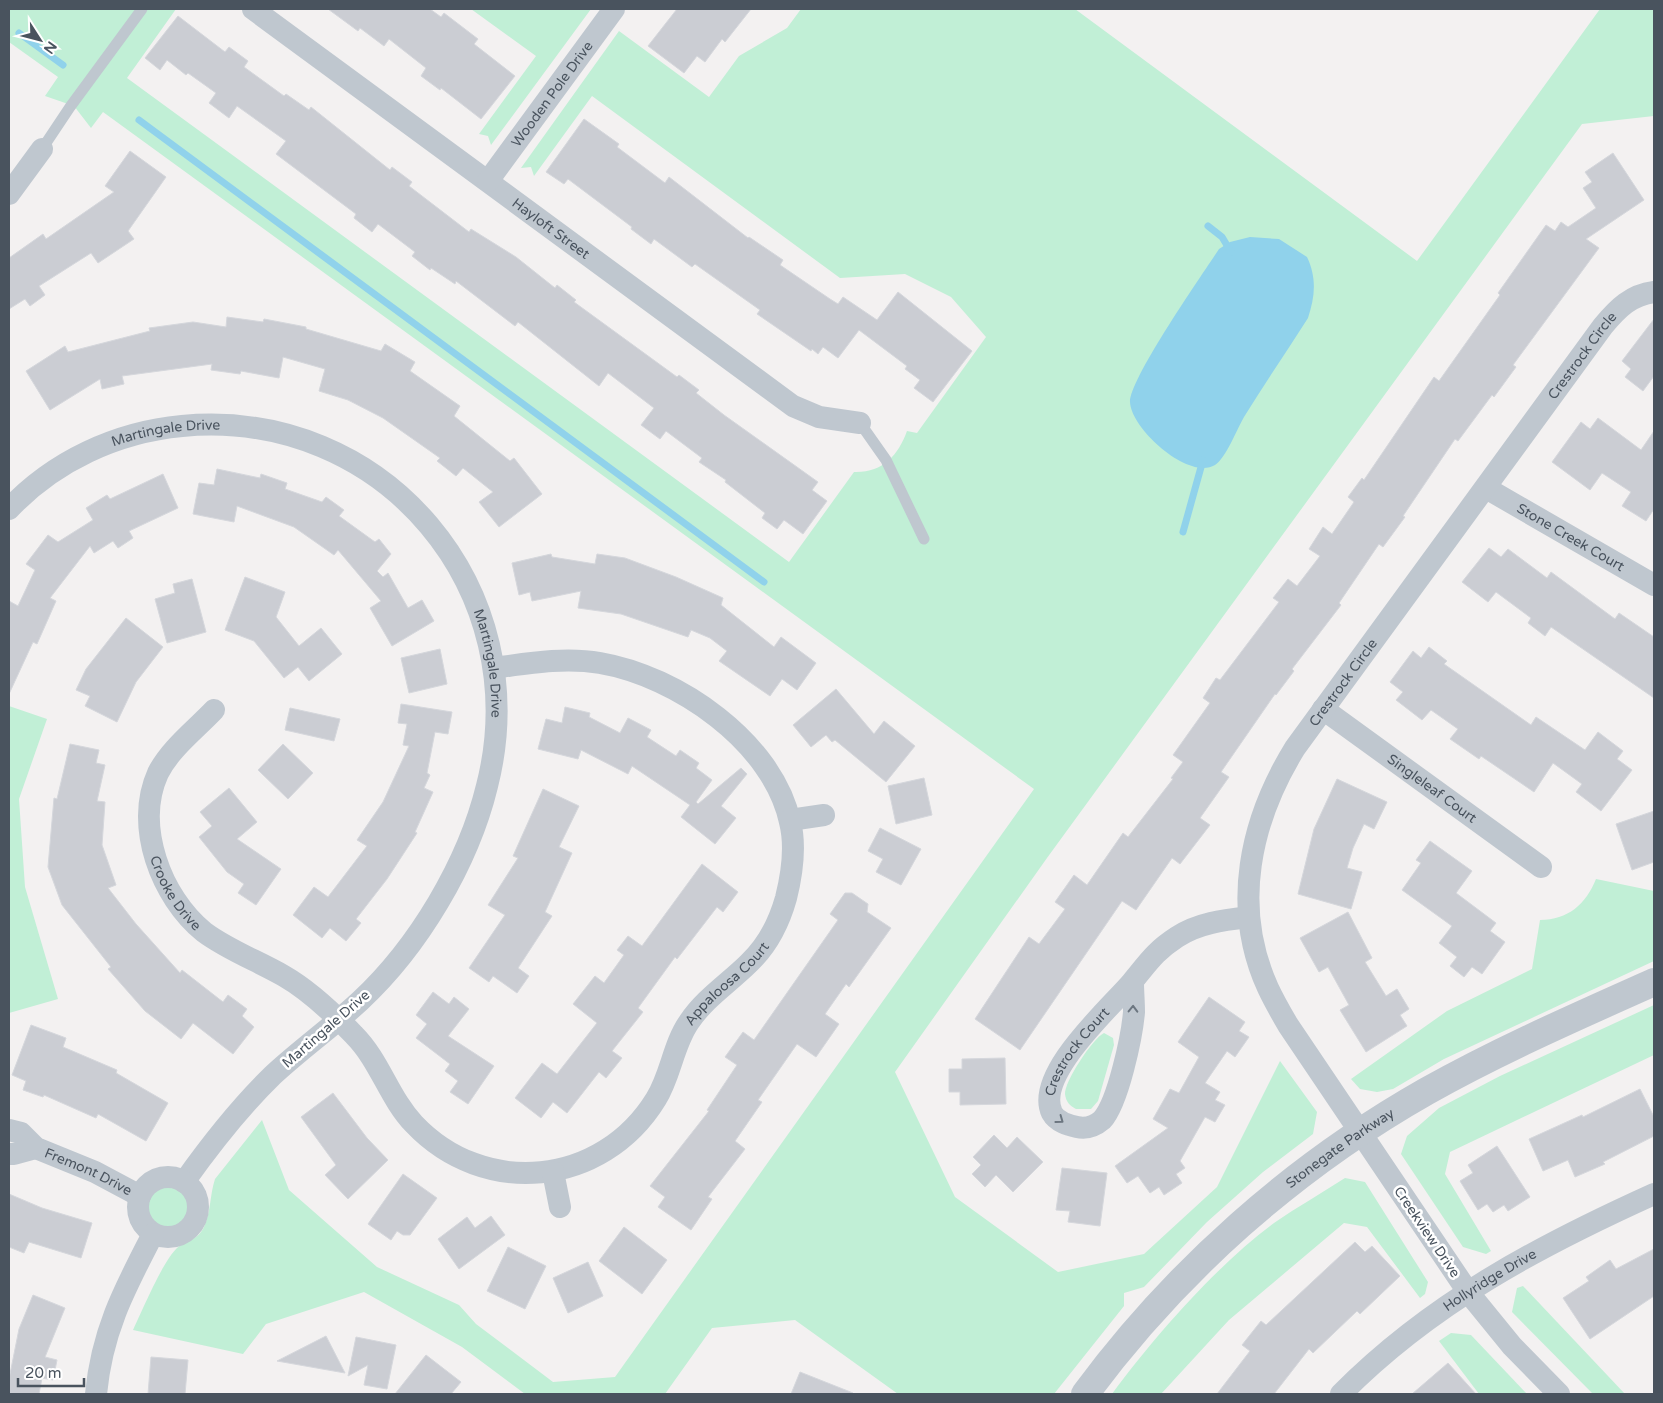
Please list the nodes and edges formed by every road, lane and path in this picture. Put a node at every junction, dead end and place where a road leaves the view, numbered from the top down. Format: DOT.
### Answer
graph roads {
  1 [pos="142,9"];
  2 [pos="254,9"];
  3 [pos="614,9"];
  4 [pos="42,149"];
  5 [pos="488,181"];
  6 [pos="9,194"];
  7 [pos="1654,292"];
  8 [pos="860,424"];
  9 [pos="1486,488"];
  10 [pos="9,508"];
  11 [pos="924,539"];
  12 [pos="1654,585"];
  13 [pos="494,668"];
  14 [pos="1323,709"];
  15 [pos="214,710"];
  16 [pos="824,815"];
  17 [pos="790,820"];
  18 [pos="1541,867"];
  19 [pos="1249,917"];
  20 [pos="1133,982"];
  21 [pos="1654,982"];
  22 [pos="338,1021"];
  23 [pos="9,1130"];
  24 [pos="1360,1133"];
  25 [pos="36,1148"];
  26 [pos="9,1154"];
  27 [pos="553,1172"];
  28 [pos="184,1182"];
  29 [pos="1654,1194"];
  30 [pos="140,1196"];
  31 [pos="560,1207"];
  32 [pos="153,1234"];
  33 [pos="1468,1292"];
  34 [pos="96,1394"];
  35 [pos="1085,1394"];
  36 [pos="1341,1394"];
  37 [pos="1559,1394"];
  1 -- 4 [label="lane"];
  2 -- 5 [label="street, Hayloft Street"];
  3 -- 5 [label="street, Wooden Pole Drive"];
  4 -- 6 [label="street"];
  5 -- 8 [label="street, Hayloft Street"];
  7 -- 9 [label="street, Crestrock Circle"];
  8 -- 11 [label="lane"];
  9 -- 12 [label="street, Stone Creek Court"];
  9 -- 14 [label="street, Crestrock Circle"];
  10 -- 13 [label="street, Martingale Drive"];
  13 -- 17 [label="street, Appaloosa Court"];
  13 -- 22 [label="street, Martingale Drive"];
  14 -- 18 [label="street, Singleleaf Court"];
  14 -- 19 [label="street, Crestrock Circle"];
  15 -- 22 [label="street, Crooke Drive"];
  16 -- 17 [label="street"];
  17 -- 27 [label="street, Appaloosa Court"];
  19 -- 20 [label="street, Crestrock Court"];
  19 -- 24 [label="street, Crestrock Circle"];
  20 -- 20 [label="street, Crestrock Court, one-way"];
  21 -- 24 [label="street, Stonegate Parkway"];
  22 -- 27 [label="street, Appaloosa Court"];
  22 -- 28 [label="street, Martingale Drive"];
  23 -- 25 [label="street, Fremont Drive"];
  24 -- 33 [label="street, Creekview Drive"];
  24 -- 35 [label="street, Stonegate Parkway"];
  25 -- 26 [label="street, Fremont Drive"];
  25 -- 30 [label="street, Fremont Drive"];
  27 -- 31 [label="street"];
  28 -- 30 [label="street"];
  28 -- 32 [label="street"];
  29 -- 33 [label="street, Hollyridge Drive"];
  30 -- 32 [label="street"];
  32 -- 34 [label="street"];
  33 -- 36 [label="street, Hollyridge Drive"];
  33 -- 37 [label="street, Creekview Drive"];
}
